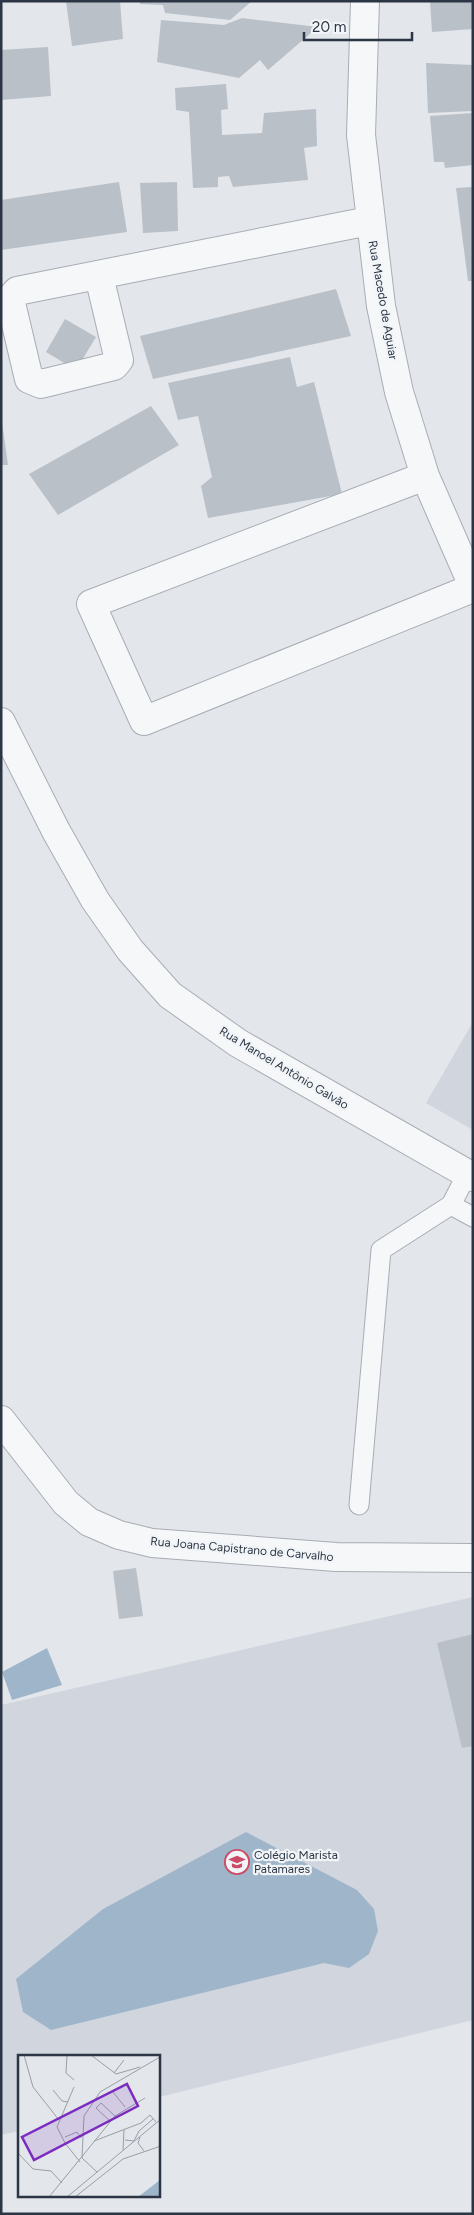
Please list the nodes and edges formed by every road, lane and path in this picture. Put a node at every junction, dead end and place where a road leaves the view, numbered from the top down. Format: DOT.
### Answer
graph roads {
  1 [pos="365,1"];
  2 [pos="369,221"];
  3 [pos="100,276"];
  4 [pos="425,476"];
  5 [pos="473,587"];
  6 [pos="1,722"];
  7 [pos="470,1175"];
  8 [pos="451,1204"];
  9 [pos="473,1216"];
  10 [pos="1,1420"];
  11 [pos="11,1450"];
  12 [pos="359,1505"];
  13 [pos="473,1558"];
  1 -- 2 [label="street, Rua Macedo de Aguiar"];
  2 -- 3 [label="street"];
  2 -- 4 [label="street, Rua Macedo de Aguiar"];
  3 -- 3 [label="street"];
  4 -- 5 [label="street, Rua Macedo de Aguiar"];
  4 -- 5 [label="street"];
  6 -- 7 [label="street, Rua Manoel Antônio Galvão"];
  7 -- 8 [label="lane"];
  8 -- 9 [label="lane"];
  8 -- 12 [label="lane"];
  10 -- 11 [label="street, Rua Joana Capistrano de Carvalho"];
  11 -- 13 [label="street, Rua Joana Capistrano de Carvalho"];
}
